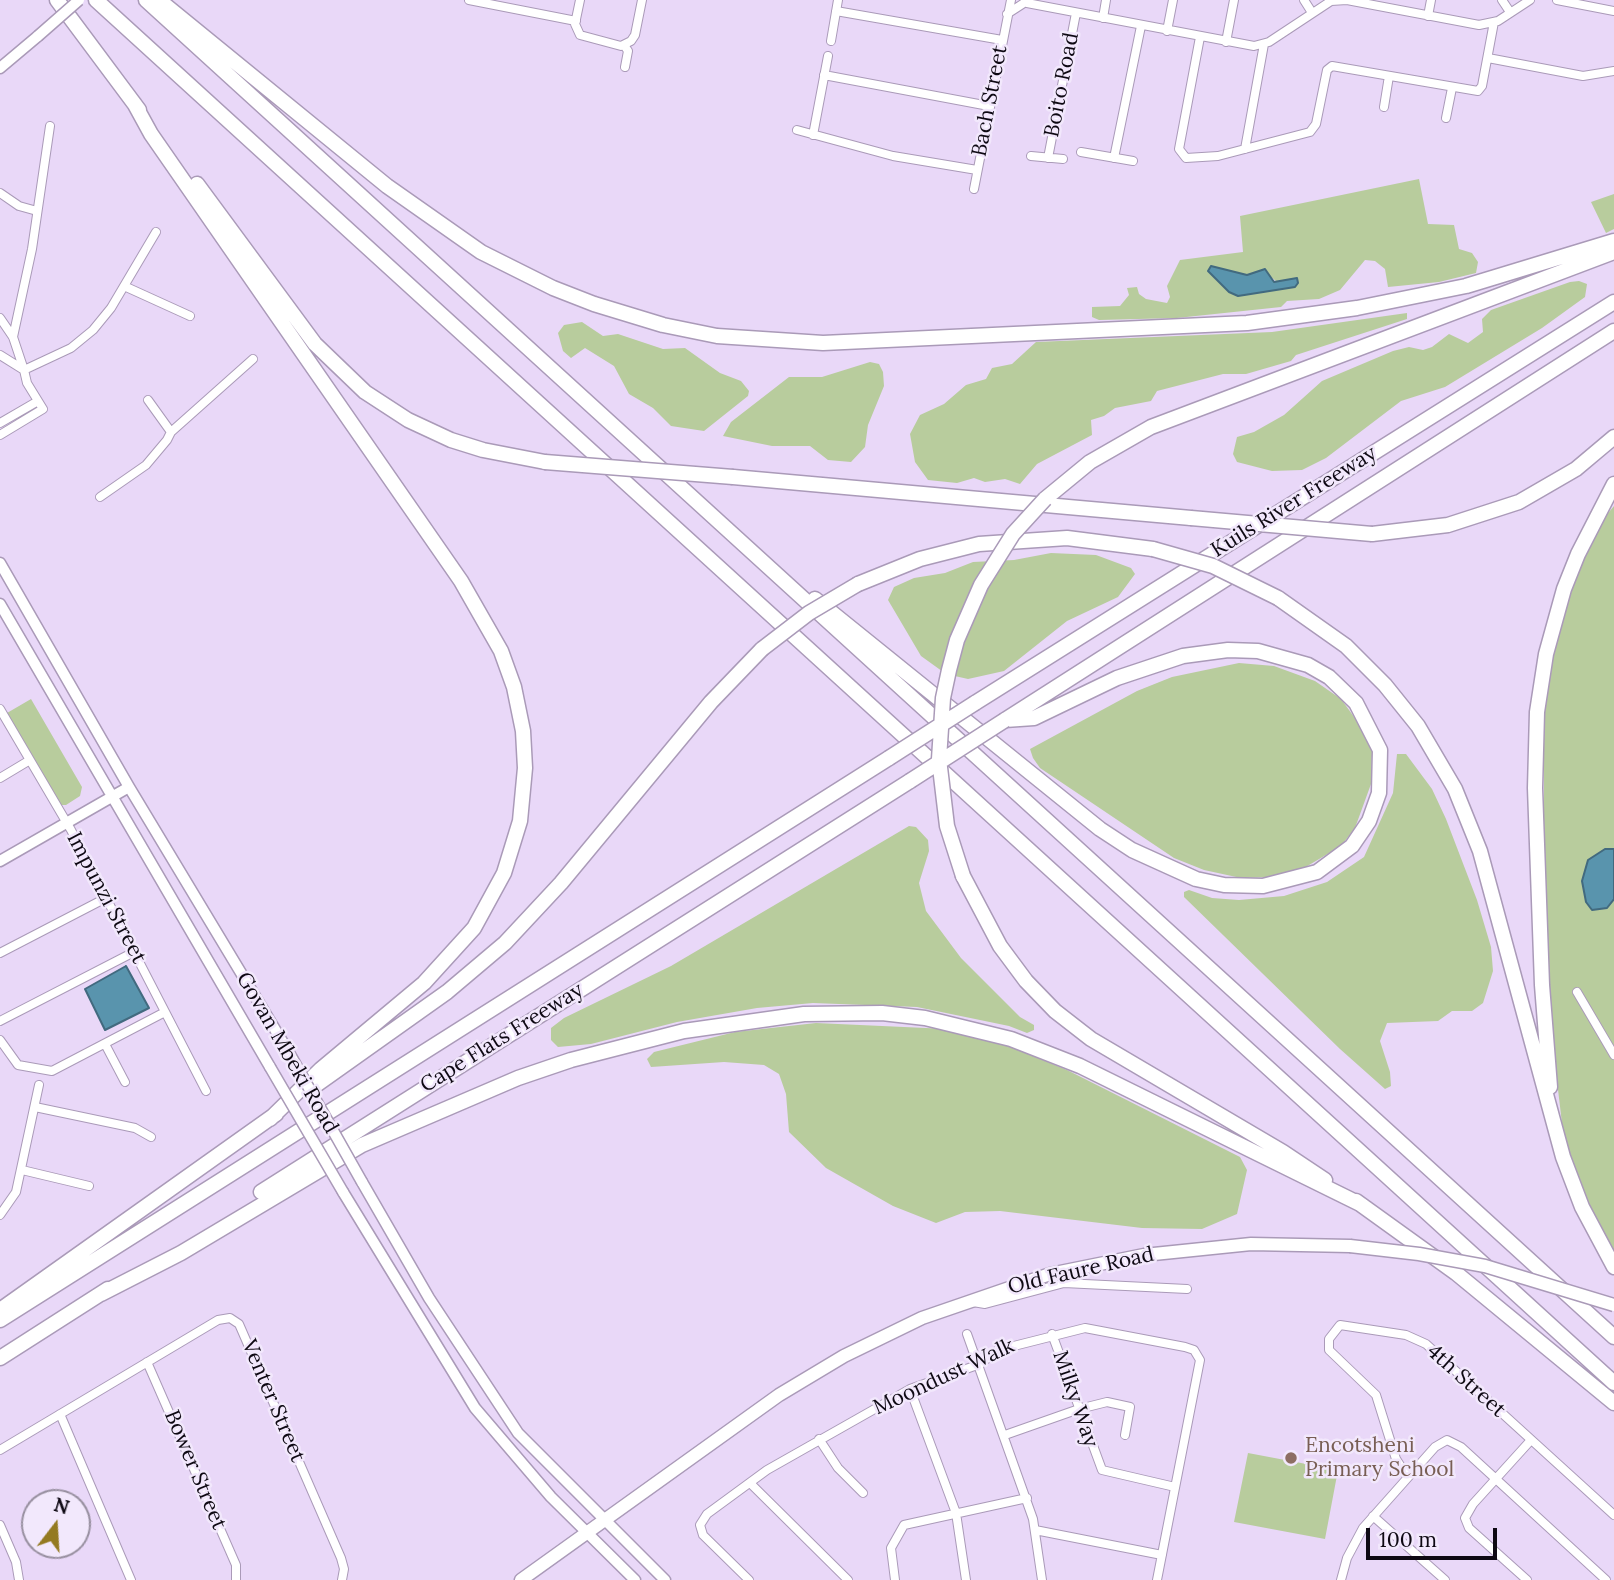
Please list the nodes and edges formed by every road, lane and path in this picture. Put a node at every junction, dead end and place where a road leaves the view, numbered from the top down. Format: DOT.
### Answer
graph roads {
  1 [pos="57,0"];
  2 [pos="79,0"];
  3 [pos="96,0"];
  4 [pos="146,0"];
  5 [pos="159,0"];
  6 [pos="469,0"];
  7 [pos="580,0"];
  8 [pos="642,0"];
  9 [pos="838,0"];
  10 [pos="1011,0"];
  11 [pos="1106,0"];
  12 [pos="1173,0"];
  13 [pos="1234,0"];
  14 [pos="1304,0"];
  15 [pos="1431,0"];
  16 [pos="1502,0"];
  17 [pos="1530,0"];
  18 [pos="1557,0"];
  19 [pos="1025,2"];
  20 [pos="1365,2"];
  21 [pos="1044,4"];
  22 [pos="836,11"];
  23 [pos="1614,11"];
  24 [pos="1311,12"];
  25 [pos="1510,12"];
  26 [pos="1076,13"];
  27 [pos="1007,14"];
  28 [pos="1429,16"];
  29 [pos="1103,18"];
  30 [pos="576,21"];
  31 [pos="1494,22"];
  32 [pos="1141,26"];
  33 [pos="1167,31"];
  34 [pos="1200,37"];
  35 [pos="1002,40"];
  36 [pos="831,41"];
  37 [pos="1226,42"];
  38 [pos="1264,44"];
  39 [pos="624,45"];
  40 [pos="828,57"];
  41 [pos="1488,58"];
  42 [pos="625,67"];
  43 [pos="0,68"];
  44 [pos="1614,71"];
  45 [pos="824,75"];
  46 [pos="1389,76"];
  47 [pos="1452,88"];
  48 [pos="134,103"];
  49 [pos="989,106"];
  50 [pos="1384,107"];
  51 [pos="1446,118"];
  52 [pos="50,126"];
  53 [pos="797,130"];
  54 [pos="813,135"];
  55 [pos="1245,149"];
  56 [pos="1081,152"];
  57 [pos="1031,156"];
  58 [pos="1048,158"];
  59 [pos="1114,158"];
  60 [pos="1063,159"];
  61 [pos="1133,161"];
  62 [pos="977,170"];
  63 [pos="974,188"];
  64 [pos="0,193"];
  65 [pos="37,211"];
  66 [pos="156,232"];
  67 [pos="1614,241"];
  68 [pos="1614,252"];
  69 [pos="124,285"];
  70 [pos="1614,302"];
  71 [pos="190,316"];
  72 [pos="0,318"];
  73 [pos="1614,331"];
  74 [pos="13,337"];
  75 [pos="0,355"];
  76 [pos="253,359"];
  77 [pos="24,370"];
  78 [pos="148,400"];
  79 [pos="41,405"];
  80 [pos="0,422"];
  81 [pos="171,432"];
  82 [pos="0,435"];
  83 [pos="1614,437"];
  84 [pos="1614,484"];
  85 [pos="100,497"];
  86 [pos="0,563"];
  87 [pos="769,568"];
  88 [pos="0,604"];
  89 [pos="975,703"];
  90 [pos="0,709"];
  91 [pos="1006,720"];
  92 [pos="30,760"];
  93 [pos="0,778"];
  94 [pos="129,787"];
  95 [pos="111,797"];
  96 [pos="67,823"];
  97 [pos="0,861"];
  98 [pos="106,898"];
  99 [pos="134,952"];
  100 [pos="0,953"];
  101 [pos="1577,992"];
  102 [pos="165,1012"];
  103 [pos="0,1021"];
  104 [pos="0,1040"];
  105 [pos="105,1044"];
  106 [pos="1614,1055"];
  107 [pos="125,1082"];
  108 [pos="39,1085"];
  109 [pos="206,1091"];
  110 [pos="35,1107"];
  111 [pos="270,1118"];
  112 [pos="1554,1123"];
  113 [pos="151,1137"];
  114 [pos="22,1170"];
  115 [pos="89,1186"];
  116 [pos="1362,1205"];
  117 [pos="0,1215"];
  118 [pos="1614,1267"];
  119 [pos="1187,1289"];
  120 [pos="101,1294"];
  121 [pos="968,1300"];
  122 [pos="1614,1305"];
  123 [pos="0,1310"];
  124 [pos="0,1320"];
  125 [pos="1052,1334"];
  126 [pos="967,1335"];
  127 [pos="1614,1337"];
  128 [pos="0,1358"];
  129 [pos="148,1362"];
  130 [pos="980,1364"];
  131 [pos="1614,1383"];
  132 [pos="910,1389"];
  133 [pos="1614,1403"];
  134 [pos="1079,1409"];
  135 [pos="60,1414"];
  136 [pos="1006,1435"];
  137 [pos="1125,1435"];
  138 [pos="820,1438"];
  139 [pos="1531,1440"];
  140 [pos="0,1450"];
  141 [pos="1407,1476"];
  142 [pos="1496,1479"];
  143 [pos="750,1483"];
  144 [pos="1175,1487"];
  145 [pos="863,1493"];
  146 [pos="1027,1497"];
  147 [pos="956,1513"];
  148 [pos="1614,1515"];
  149 [pos="1373,1516"];
  150 [pos="604,1520"];
  151 [pos="0,1525"];
  152 [pos="1035,1530"];
  153 [pos="587,1532"];
  154 [pos="1162,1555"];
  155 [pos="19,1580"];
  156 [pos="131,1580"];
  157 [pos="236,1580"];
  158 [pos="342,1580"];
  159 [pos="521,1580"];
  160 [pos="635,1580"];
  161 [pos="665,1580"];
  162 [pos="749,1580"];
  163 [pos="848,1580"];
  164 [pos="895,1580"];
  165 [pos="966,1580"];
  166 [pos="1042,1580"];
  167 [pos="1157,1580"];
  168 [pos="1341,1580"];
  169 [pos="1445,1580"];
  170 [pos="1527,1580"];
  171 [pos="1606,1580"];
  1 -- 48 [label="highway"];
  2 -- 43 [label="main road, bridge"];
  3 -- 131 [label="highway"];
  4 -- 87 [label="highway"];
  5 -- 67 [label="highway"];
  6 -- 30 [label="street"];
  7 -- 30 [label="street"];
  8 -- 39 [label="street"];
  9 -- 22 [label="street"];
  10 -- 27 [label="street, Bach Street"];
  11 -- 29 [label="street"];
  12 -- 33 [label="street"];
  13 -- 37 [label="street"];
  14 -- 24 [label="street"];
  15 -- 28 [label="street"];
  16 -- 25 [label="street"];
  17 -- 25 [label="street"];
  18 -- 23 [label="street"];
  19 -- 21 [label="street"];
  19 -- 27 [label="street"];
  20 -- 24 [label="street"];
  20 -- 28 [label="street"];
  21 -- 26 [label="street"];
  22 -- 35 [label="street"];
  22 -- 36 [label="street"];
  24 -- 38 [label="street"];
  25 -- 31 [label="street"];
  26 -- 29 [label="street"];
  26 -- 58 [label="street, Boito Road"];
  27 -- 35 [label="street, Bach Street"];
  28 -- 31 [label="street"];
  29 -- 32 [label="street"];
  30 -- 39 [label="street"];
  31 -- 41 [label="street"];
  32 -- 33 [label="street"];
  32 -- 59 [label="street"];
  33 -- 34 [label="street"];
  34 -- 37 [label="street"];
  34 -- 55 [label="street"];
  35 -- 49 [label="street, Bach Street"];
  37 -- 38 [label="street"];
  38 -- 55 [label="street"];
  39 -- 42 [label="street"];
  40 -- 45 [label="street"];
  41 -- 44 [label="street"];
  41 -- 47 [label="street"];
  45 -- 49 [label="street"];
  45 -- 54 [label="street"];
  46 -- 47 [label="street"];
  46 -- 50 [label="street"];
  46 -- 55 [label="street"];
  47 -- 51 [label="street"];
  48 -- 83 [label="highway, bridge"];
  48 -- 111 [label="highway"];
  49 -- 62 [label="street, Bach Street"];
  52 -- 65 [label="street"];
  53 -- 54 [label="street"];
  54 -- 62 [label="street"];
  56 -- 59 [label="street"];
  57 -- 58 [label="street, Boito Road"];
  58 -- 60 [label="street, Boito Road"];
  59 -- 61 [label="street"];
  62 -- 63 [label="street, Bach Street"];
  64 -- 65 [label="street"];
  65 -- 74 [label="street"];
  66 -- 69 [label="street"];
  68 -- 116 [label="highway, bridge"];
  69 -- 71 [label="street"];
  69 -- 77 [label="street"];
  70 -- 89 [label="highway, Kuils River Freeway"];
  72 -- 74 [label="street"];
  73 -- 91 [label="highway, Kuils River Freeway"];
  74 -- 77 [label="street"];
  75 -- 77 [label="street"];
  76 -- 81 [label="street"];
  77 -- 79 [label="street"];
  78 -- 81 [label="street"];
  79 -- 80 [label="street"];
  79 -- 82 [label="street"];
  81 -- 85 [label="street"];
  84 -- 112 [label="highway"];
  86 -- 94 [label="main road, Govan Mbeki Road"];
  87 -- 91 [label="highway"];
  87 -- 127 [label="highway"];
  88 -- 95 [label="main road, Govan Mbeki Road"];
  89 -- 124 [label="highway, Cape Flats Freeway, bridge"];
  90 -- 92 [label="street, Impunzi Street"];
  91 -- 120 [label="highway, Cape Flats Freeway, bridge"];
  92 -- 93 [label="street"];
  92 -- 96 [label="street, Impunzi Street"];
  94 -- 95 [label="main road"];
  94 -- 150 [label="main road, Govan Mbeki Road, bridge"];
  95 -- 96 [label="main road"];
  95 -- 153 [label="main road, Govan Mbeki Road, bridge"];
  96 -- 97 [label="main road"];
  96 -- 98 [label="street, Impunzi Street"];
  98 -- 99 [label="street, Impunzi Street"];
  98 -- 100 [label="street"];
  99 -- 102 [label="street, Impunzi Street"];
  99 -- 103 [label="street"];
  101 -- 106 [label="street"];
  102 -- 105 [label="street"];
  102 -- 109 [label="street, Impunzi Street"];
  104 -- 105 [label="street"];
  105 -- 107 [label="street"];
  108 -- 110 [label="street"];
  110 -- 113 [label="street"];
  110 -- 114 [label="street"];
  111 -- 112 [label="highway, bridge"];
  111 -- 123 [label="highway"];
  112 -- 118 [label="highway"];
  114 -- 115 [label="street"];
  114 -- 117 [label="street"];
  116 -- 120 [label="highway"];
  116 -- 133 [label="highway"];
  119 -- 121 [label="street"];
  120 -- 128 [label="highway, Cape Flats Freeway"];
  121 -- 122 [label="main road, Old Faure Road, bridge"];
  121 -- 150 [label="main road, Old Faure Road"];
  125 -- 130 [label="street, Moondust Walk"];
  125 -- 134 [label="street, Milky Way"];
  125 -- 144 [label="street, Moondust Walk"];
  126 -- 130 [label="street"];
  129 -- 135 [label="street, Venter Street"];
  129 -- 157 [label="street, Bower Street"];
  129 -- 158 [label="street, Venter Street"];
  130 -- 132 [label="street, Moondust Walk"];
  130 -- 136 [label="street"];
  132 -- 138 [label="street, Moondust Walk"];
  132 -- 147 [label="street"];
  134 -- 136 [label="street"];
  134 -- 137 [label="street"];
  134 -- 144 [label="street, Milky Way"];
  135 -- 140 [label="street, Venter Street"];
  135 -- 156 [label="street"];
  136 -- 146 [label="street"];
  138 -- 143 [label="street, Moondust Walk"];
  138 -- 145 [label="street"];
  139 -- 141 [label="street, 4th Street"];
  139 -- 142 [label="street"];
  139 -- 148 [label="street, 4th Street"];
  141 -- 142 [label="street"];
  141 -- 149 [label="street"];
  142 -- 170 [label="street"];
  142 -- 171 [label="street"];
  143 -- 162 [label="street, Moondust Walk"];
  143 -- 163 [label="street"];
  144 -- 154 [label="street, Moondust Walk"];
  146 -- 147 [label="street"];
  146 -- 152 [label="street"];
  147 -- 164 [label="street"];
  147 -- 165 [label="street"];
  149 -- 168 [label="street"];
  149 -- 169 [label="street"];
  150 -- 153 [label="main road, Old Faure Road"];
  150 -- 161 [label="main road, Govan Mbeki Road"];
  151 -- 155 [label="street"];
  152 -- 154 [label="street"];
  152 -- 166 [label="street"];
  153 -- 159 [label="main road, Old Faure Road"];
  153 -- 160 [label="main road, Govan Mbeki Road"];
  154 -- 167 [label="street, Moondust Walk"];
}
